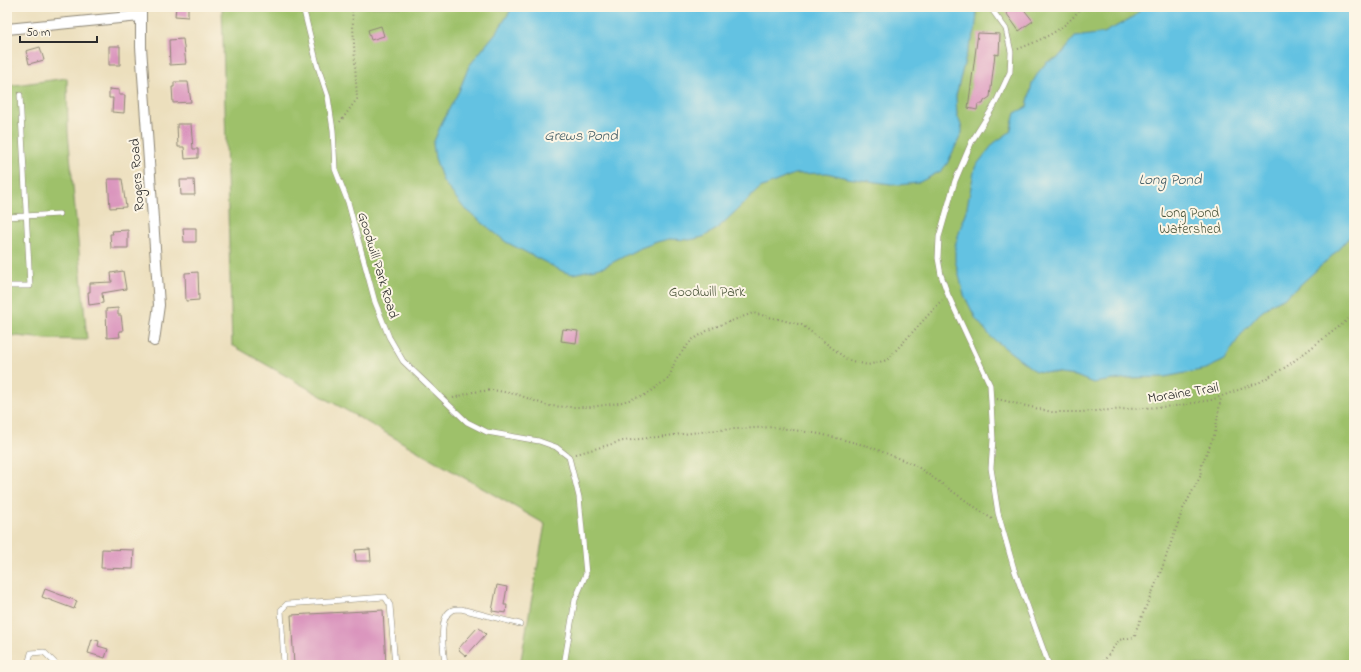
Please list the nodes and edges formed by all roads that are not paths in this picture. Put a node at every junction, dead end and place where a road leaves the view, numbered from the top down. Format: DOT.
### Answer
graph roads {
  1 [pos="303,7"];
  2 [pos="990,7"];
  3 [pos="140,11"];
  4 [pos="7,29"];
  5 [pos="20,95"];
  6 [pos="59,214"];
  7 [pos="25,216"];
  8 [pos="7,217"];
  9 [pos="7,286"];
  10 [pos="154,341"];
  11 [pos="520,624"];
  12 [pos="28,665"];
  13 [pos="57,665"];
  14 [pos="284,665"];
  15 [pos="395,665"];
  16 [pos="445,665"];
  17 [pos="564,665"];
  18 [pos="1049,665"];
  1 -- 17 [label="lane, Goodwill Park Road"];
  2 -- 18 [label="lane"];
  3 -- 4 [label="street"];
  3 -- 10 [label="street, Rogers Road"];
  5 -- 7 [label="lane"];
  6 -- 7 [label="lane"];
  7 -- 8 [label="lane"];
  7 -- 9 [label="lane"];
  11 -- 16 [label="lane"];
  12 -- 13 [label="lane"];
  14 -- 15 [label="lane"];
}
